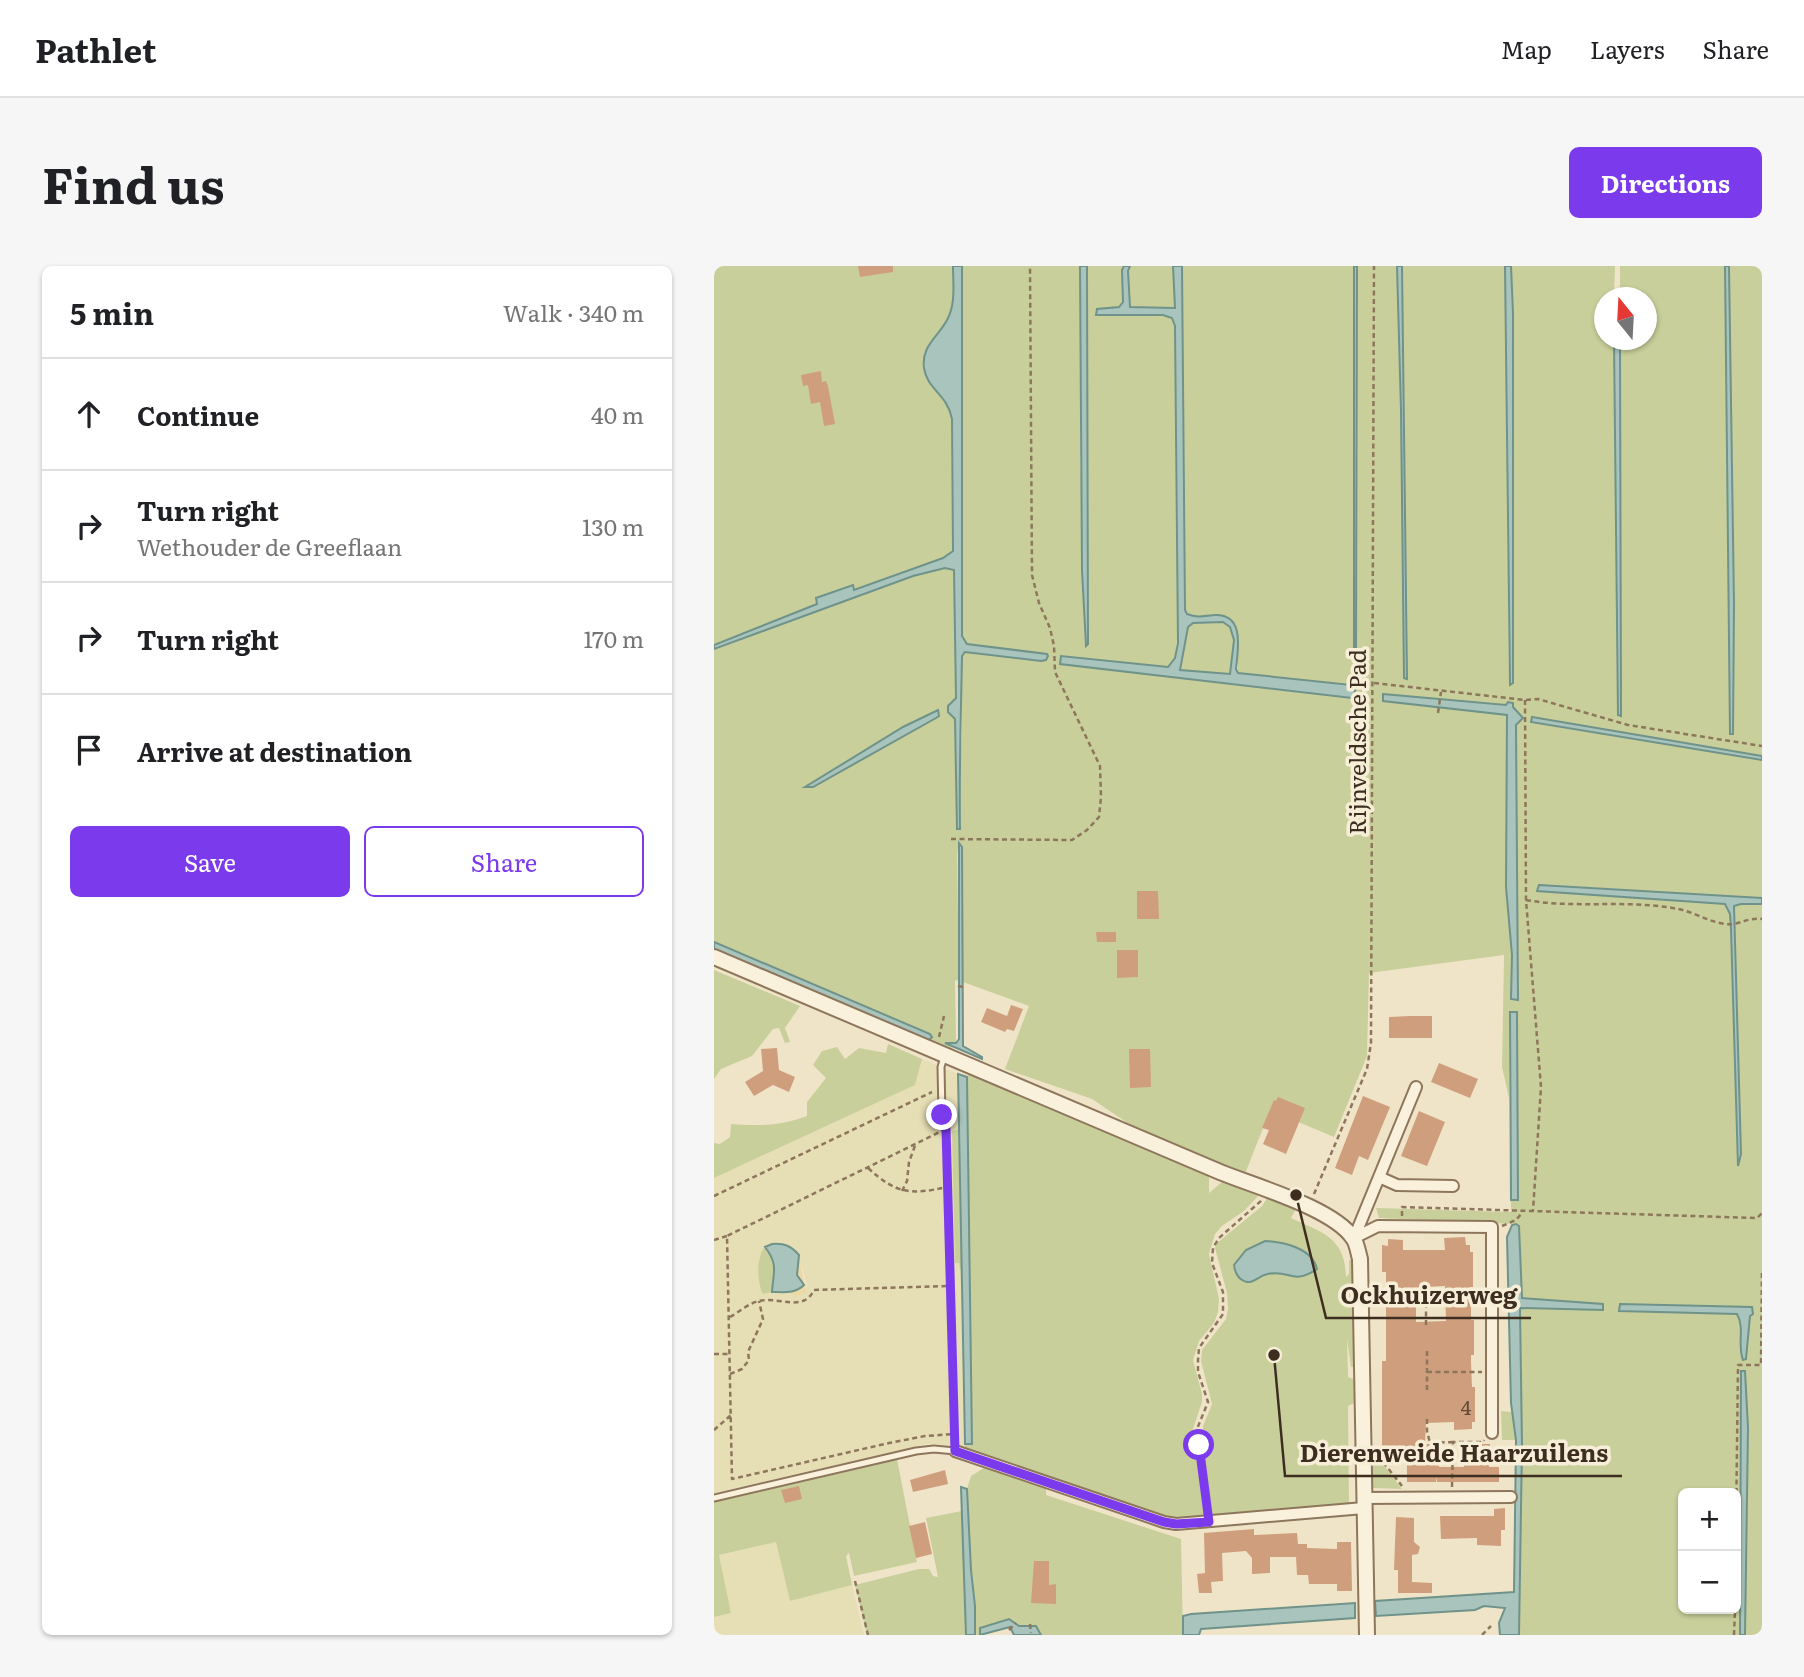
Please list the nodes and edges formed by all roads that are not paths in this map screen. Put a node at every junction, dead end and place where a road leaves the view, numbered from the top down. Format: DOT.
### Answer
graph roads {
  1 [pos="714,957"];
  2 [pos="939,1052"];
  3 [pos="1416,1087"];
  4 [pos="942,1115"];
  5 [pos="1379,1177"];
  6 [pos="1453,1186"];
  7 [pos="1354,1238"];
  8 [pos="1492,1433"];
  9 [pos="955,1451"];
  10 [pos="1511,1497"];
  11 [pos="714,1498"];
  12 [pos="1364,1503"];
  13 [pos="1367,1635"];
  1 -- 2 [label="street"];
  2 -- 4 [label="lane"];
  2 -- 7 [label="street"];
  3 -- 5 [label="street"];
  5 -- 6 [label="street"];
  5 -- 7 [label="street"];
  7 -- 8 [label="street"];
  7 -- 12 [label="street"];
  9 -- 11 [label="lane"];
  9 -- 12 [label="street"];
  10 -- 12 [label="street"];
  12 -- 13 [label="street"];
}
